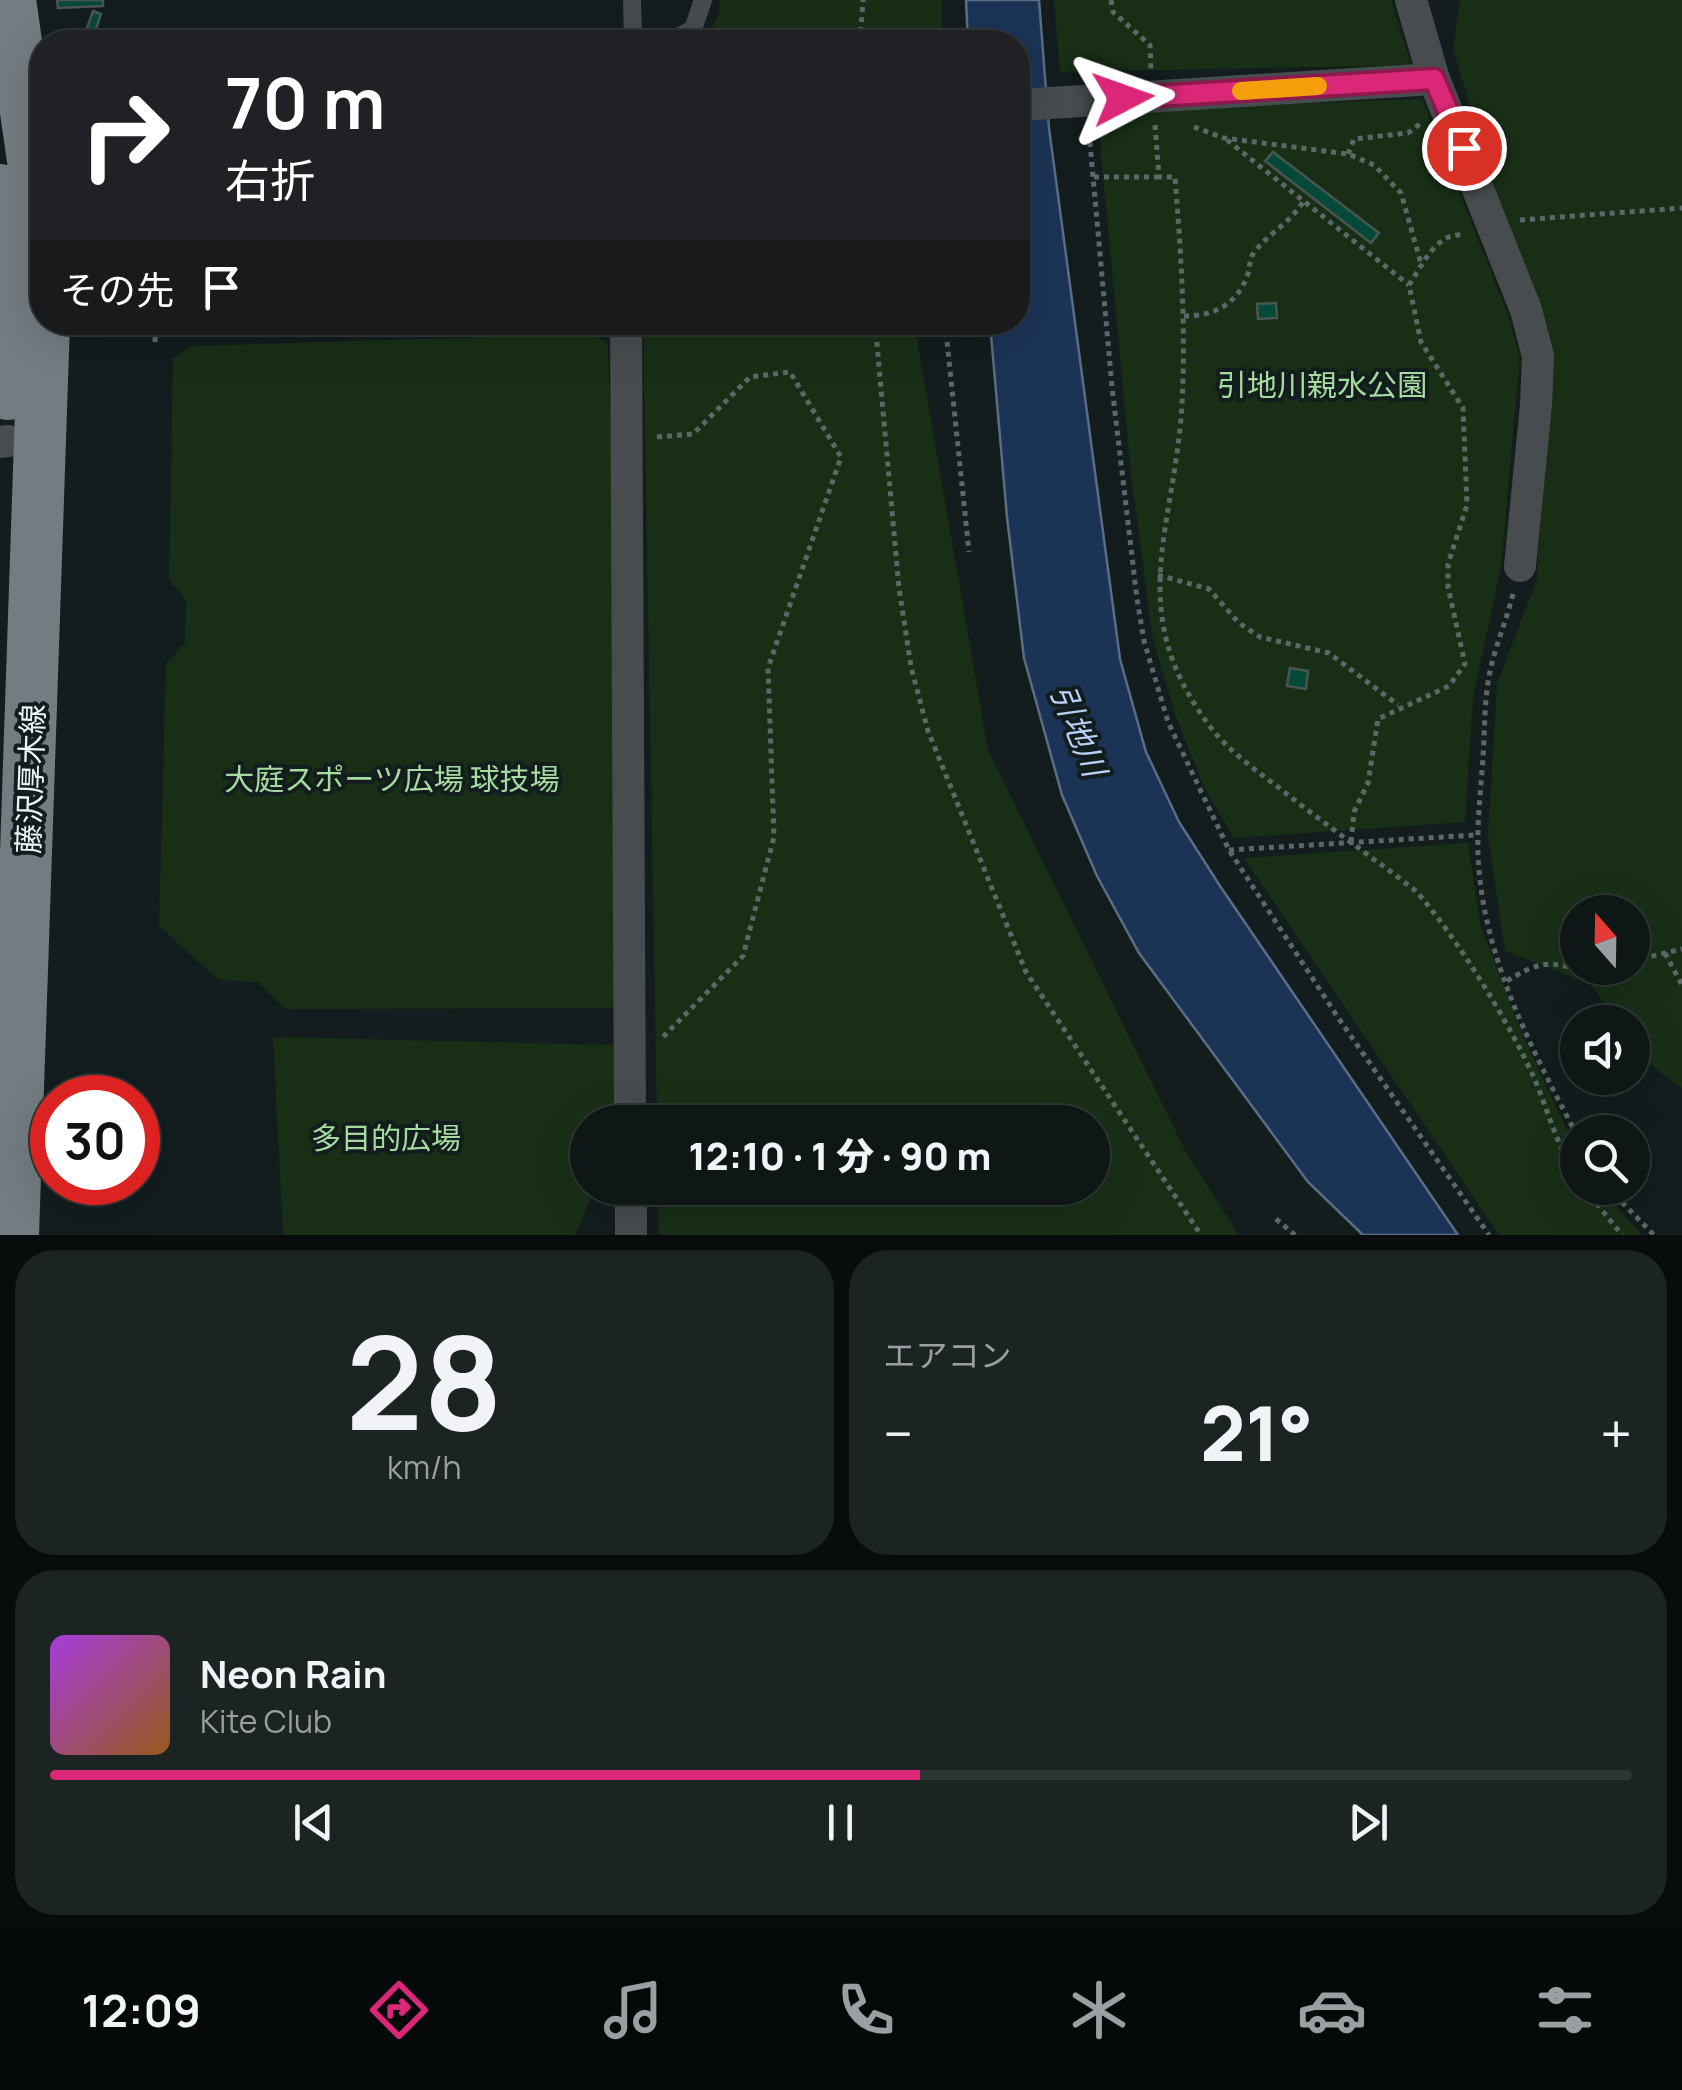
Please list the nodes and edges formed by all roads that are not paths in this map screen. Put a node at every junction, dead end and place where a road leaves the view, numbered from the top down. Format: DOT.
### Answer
graph roads {
  1 [pos="10,0"];
  2 [pos="632,0"];
  3 [pos="702,0"];
  4 [pos="1411,0"];
  5 [pos="633,30"];
  6 [pos="691,30"];
  7 [pos="1426,80"];
  8 [pos="1030,104"];
  9 [pos="24,129"];
  10 [pos="30,161"];
  11 [pos="0,190"];
  12 [pos="44,335"];
  13 [pos="626,335"];
  14 [pos="4,442"];
  15 [pos="1520,566"];
  16 [pos="0,691"];
  17 [pos="630,1105"];
  18 [pos="630,1205"];
  19 [pos="12,1235"];
  20 [pos="631,1235"];
  1 -- 9 [label="main road"];
  2 -- 5 [label="lane"];
  3 -- 6 [label="lane"];
  4 -- 7 [label="street"];
  7 -- 8 [label="street"];
  7 -- 15 [label="street"];
  9 -- 10 [label="main road"];
  11 -- 14 [label="main road, 藤沢厚木線"];
  12 -- 19 [label="main road, 藤沢厚木線"];
  13 -- 17 [label="street"];
  14 -- 16 [label="main road, 藤沢厚木線"];
  18 -- 20 [label="street"];
}
